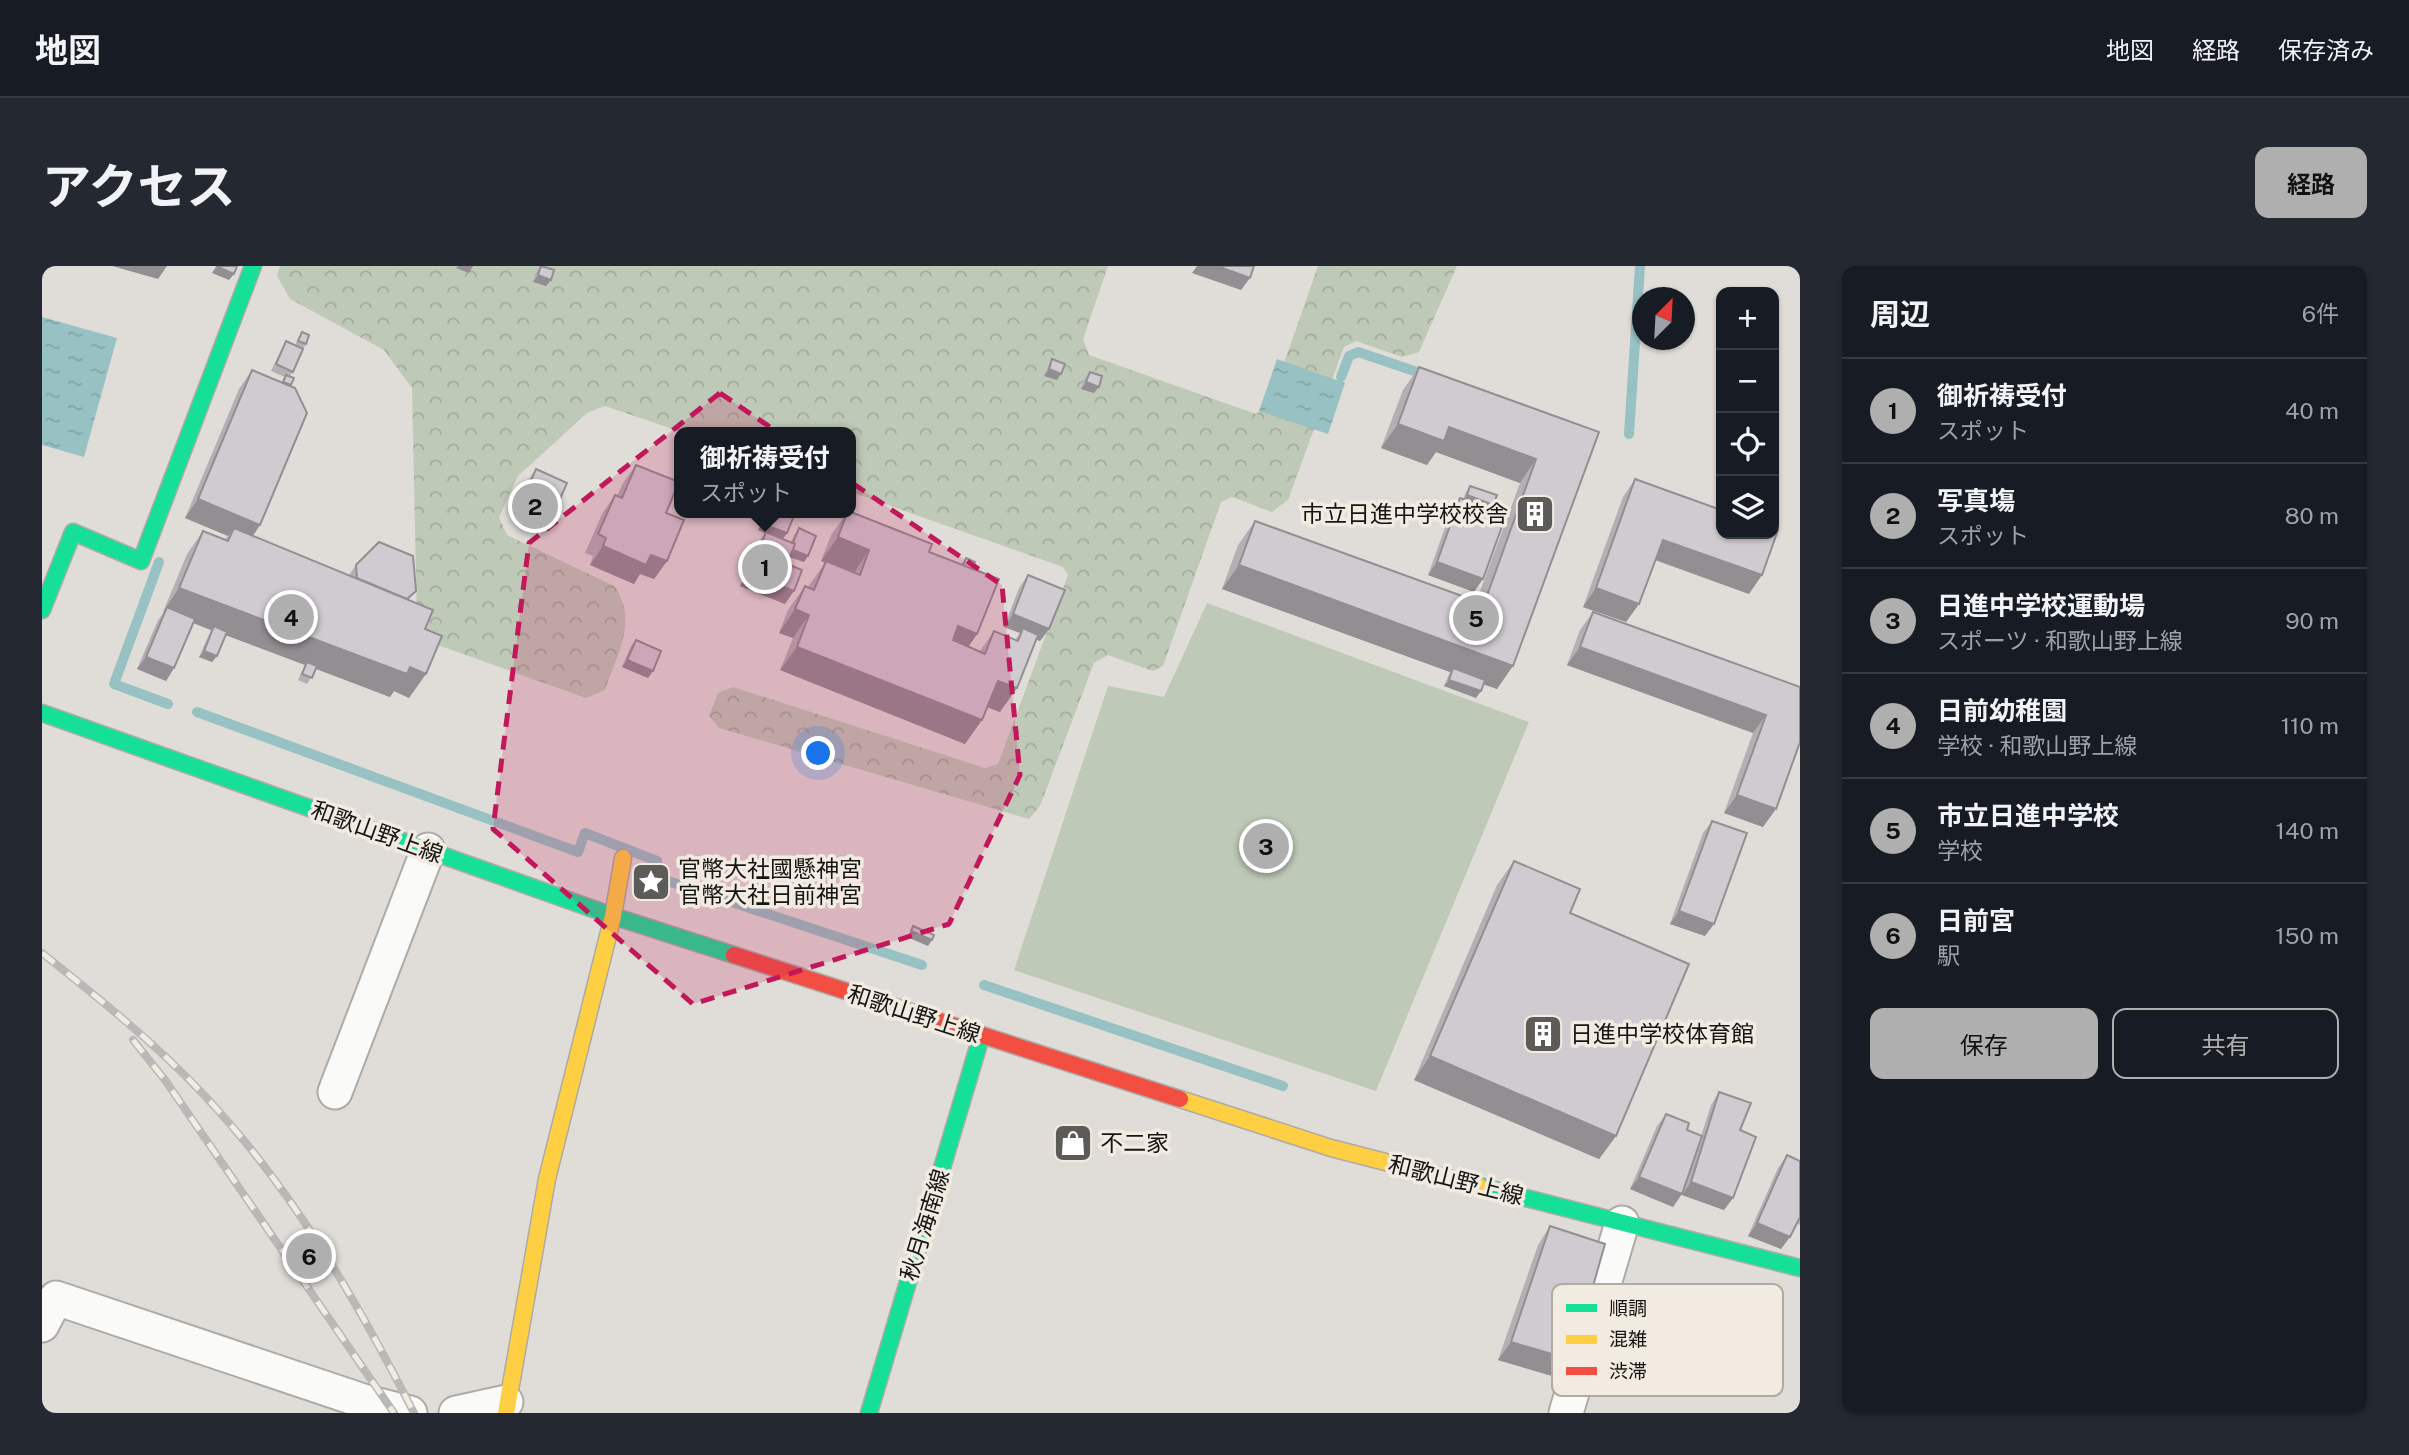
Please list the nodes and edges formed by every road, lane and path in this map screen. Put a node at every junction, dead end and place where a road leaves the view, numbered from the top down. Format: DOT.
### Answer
graph roads {
  1 [pos="253,266"];
  2 [pos="42,610"];
  3 [pos="42,713"];
  4 [pos="428,850"];
  5 [pos="623,858"];
  6 [pos="613,916"];
  7 [pos="981,1037"];
  8 [pos="335,1092"];
  9 [pos="1622,1223"];
  10 [pos="1800,1268"];
  11 [pos="1604,1284"];
  12 [pos="42,1325"];
  13 [pos="1571,1396"];
  14 [pos="506,1407"];
  15 [pos="410,1413"];
  16 [pos="456,1413"];
  17 [pos="869,1413"];
  18 [pos="1566,1413"];
  1 -- 2 [label="main road"];
  3 -- 4 [label="main road, 和歌山野上線"];
  4 -- 6 [label="main road, 和歌山野上線"];
  4 -- 8 [label="street"];
  5 -- 6 [label="main road"];
  6 -- 7 [label="main road, 和歌山野上線"];
  6 -- 14 [label="main road"];
  7 -- 9 [label="main road, 和歌山野上線"];
  7 -- 17 [label="main road, 秋月海南線"];
  9 -- 10 [label="main road, 和歌山野上線"];
  9 -- 11 [label="street"];
  12 -- 15 [label="street"];
  13 -- 18 [label="street"];
  14 -- 16 [label="street"];
}
